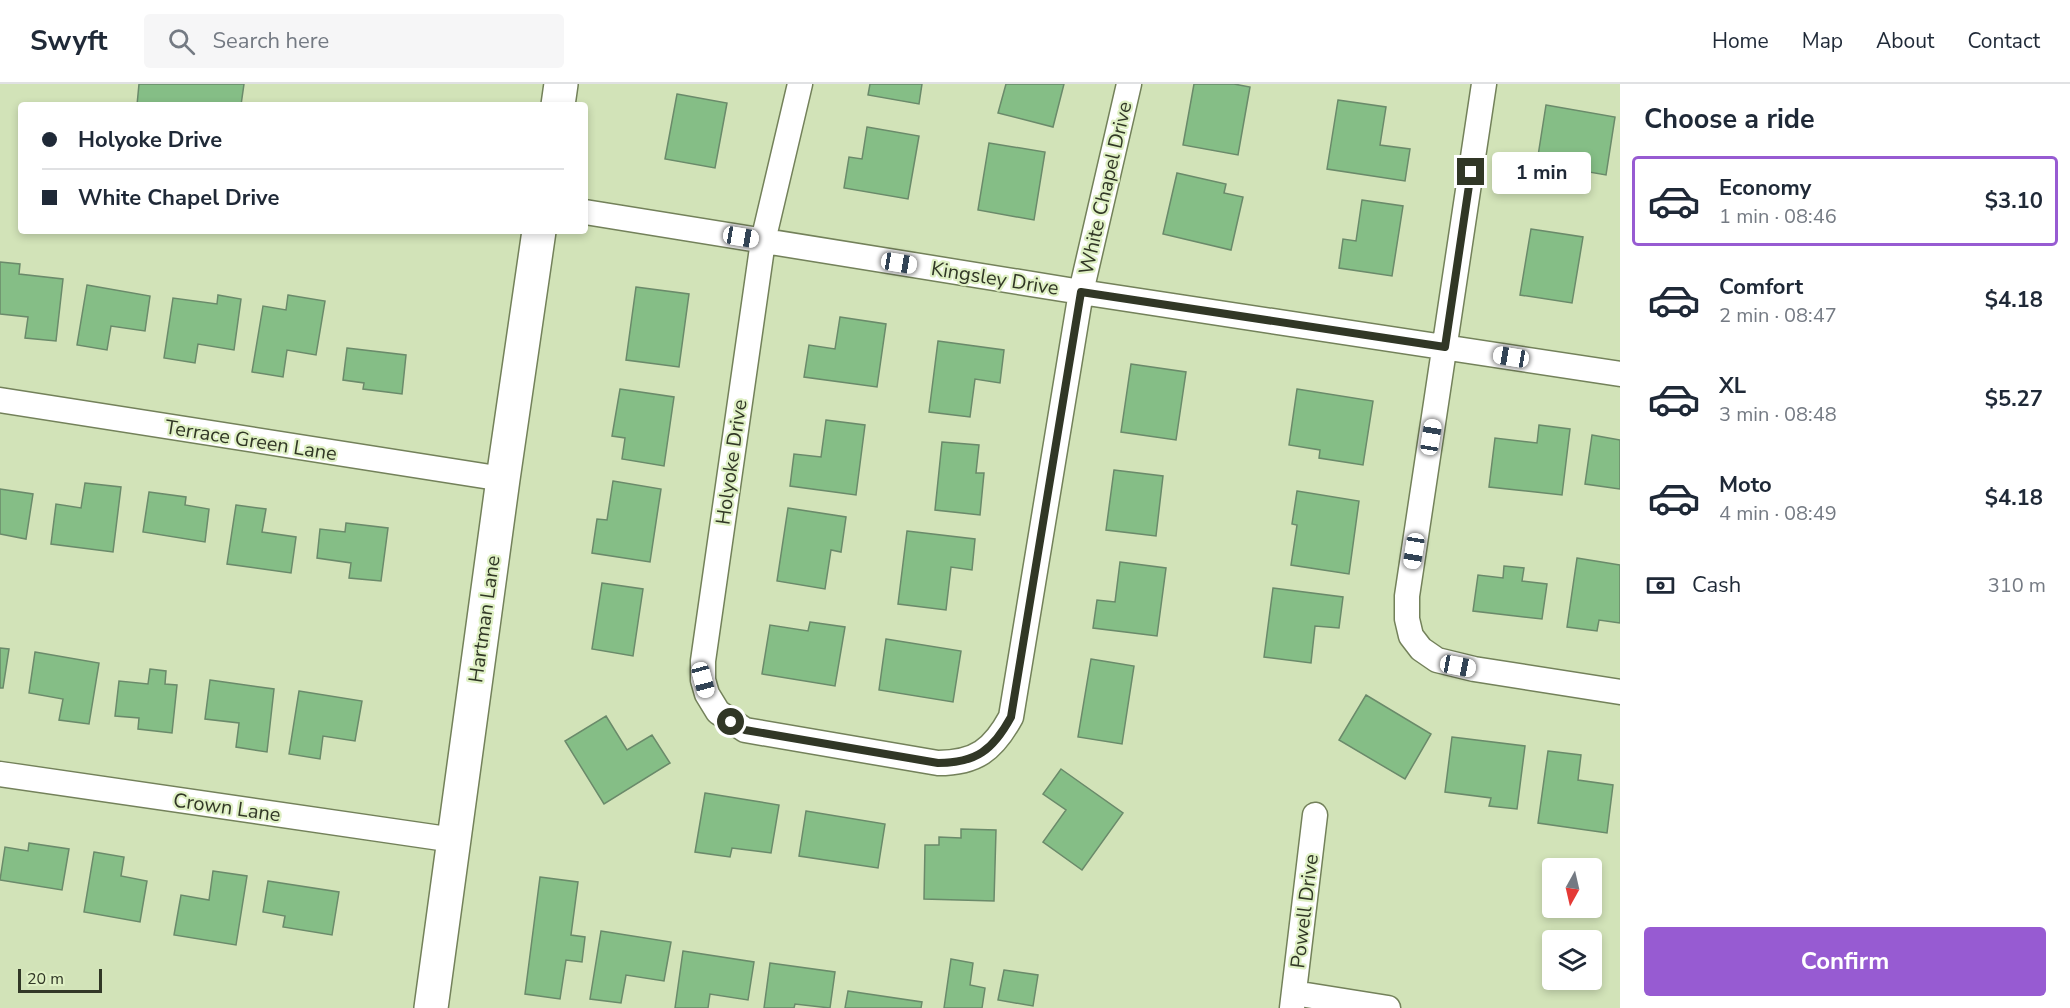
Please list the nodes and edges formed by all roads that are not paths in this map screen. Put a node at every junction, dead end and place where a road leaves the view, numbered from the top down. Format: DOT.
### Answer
graph roads {
  1 [pos="561,84"];
  2 [pos="800,84"];
  3 [pos="1130,84"];
  4 [pos="1484,84"];
  5 [pos="558,102"];
  6 [pos="588,212"];
  7 [pos="540,234"];
  8 [pos="763,241"];
  9 [pos="1081,292"];
  10 [pos="1445,347"];
  11 [pos="1620,374"];
  12 [pos="0,400"];
  13 [pos="503,479"];
  14 [pos="1620,692"];
  15 [pos="840,747"];
  16 [pos="0,774"];
  17 [pos="1315,815"];
  18 [pos="454,840"];
  19 [pos="1293,1001"];
  20 [pos="431,1008"];
  21 [pos="1388,1008"];
  1 -- 5 [label="street"];
  2 -- 8 [label="street, Holyoke Drive"];
  3 -- 9 [label="street, White Chapel Drive"];
  4 -- 10 [label="street"];
  6 -- 8 [label="street, Kingsley Drive"];
  7 -- 13 [label="street, Hartman Lane"];
  8 -- 9 [label="street, Kingsley Drive"];
  8 -- 15 [label="street, Holyoke Drive"];
  9 -- 10 [label="street, Kingsley Drive"];
  9 -- 15 [label="street, White Chapel Drive"];
  10 -- 11 [label="street, Kingsley Drive"];
  10 -- 14 [label="street"];
  12 -- 13 [label="street, Terrace Green Lane"];
  13 -- 18 [label="street, Hartman Lane"];
  16 -- 18 [label="street, Crown Lane"];
  17 -- 19 [label="street, Powell Drive"];
  18 -- 20 [label="street, Hartman Lane"];
  19 -- 21 [label="street"];
}
